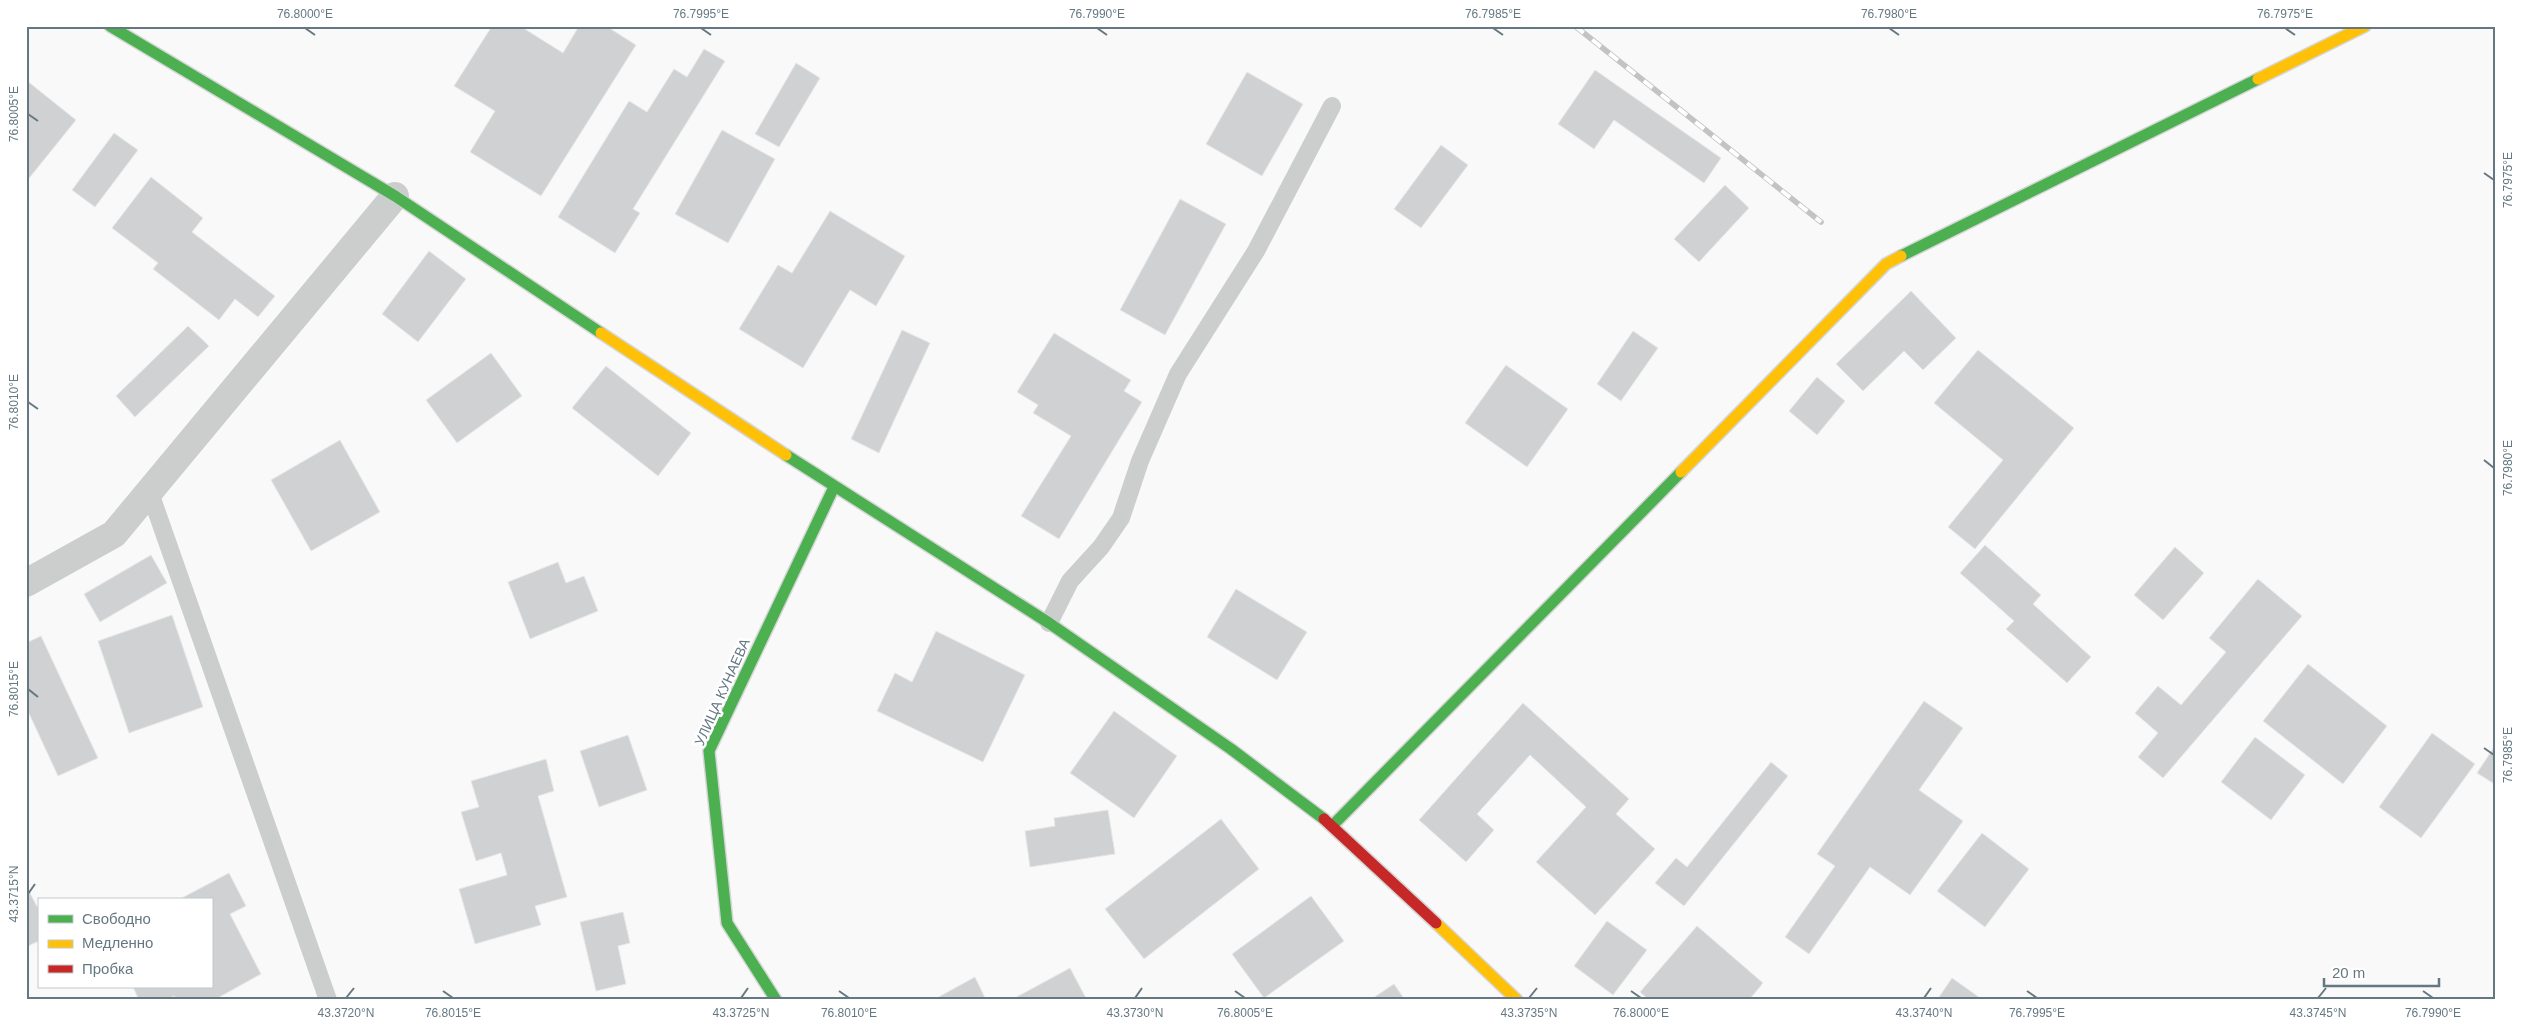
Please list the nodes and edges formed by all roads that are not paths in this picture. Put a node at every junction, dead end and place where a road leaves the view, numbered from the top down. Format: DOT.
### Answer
graph roads {
  1 [pos="110,26"];
  2 [pos="2365,26"];
  3 [pos="1332,106"];
  4 [pos="395,196"];
  5 [pos="834,487"];
  6 [pos="149,490"];
  7 [pos="26,583"];
  8 [pos="1049,623"];
  9 [pos="1333,825"];
  10 [pos="328,1000"];
  11 [pos="776,1000"];
  12 [pos="1517,1000"];
  1 -- 4 [label="street"];
  2 -- 9 [label="street"];
  3 -- 8 [label="lane"];
  4 -- 5 [label="street"];
  4 -- 6 [label="street"];
  5 -- 8 [label="street"];
  5 -- 11 [label="street, УЛИЦА КУНАЕВА"];
  6 -- 7 [label="street"];
  6 -- 10 [label="lane"];
  8 -- 9 [label="street"];
  9 -- 12 [label="street"];
}
